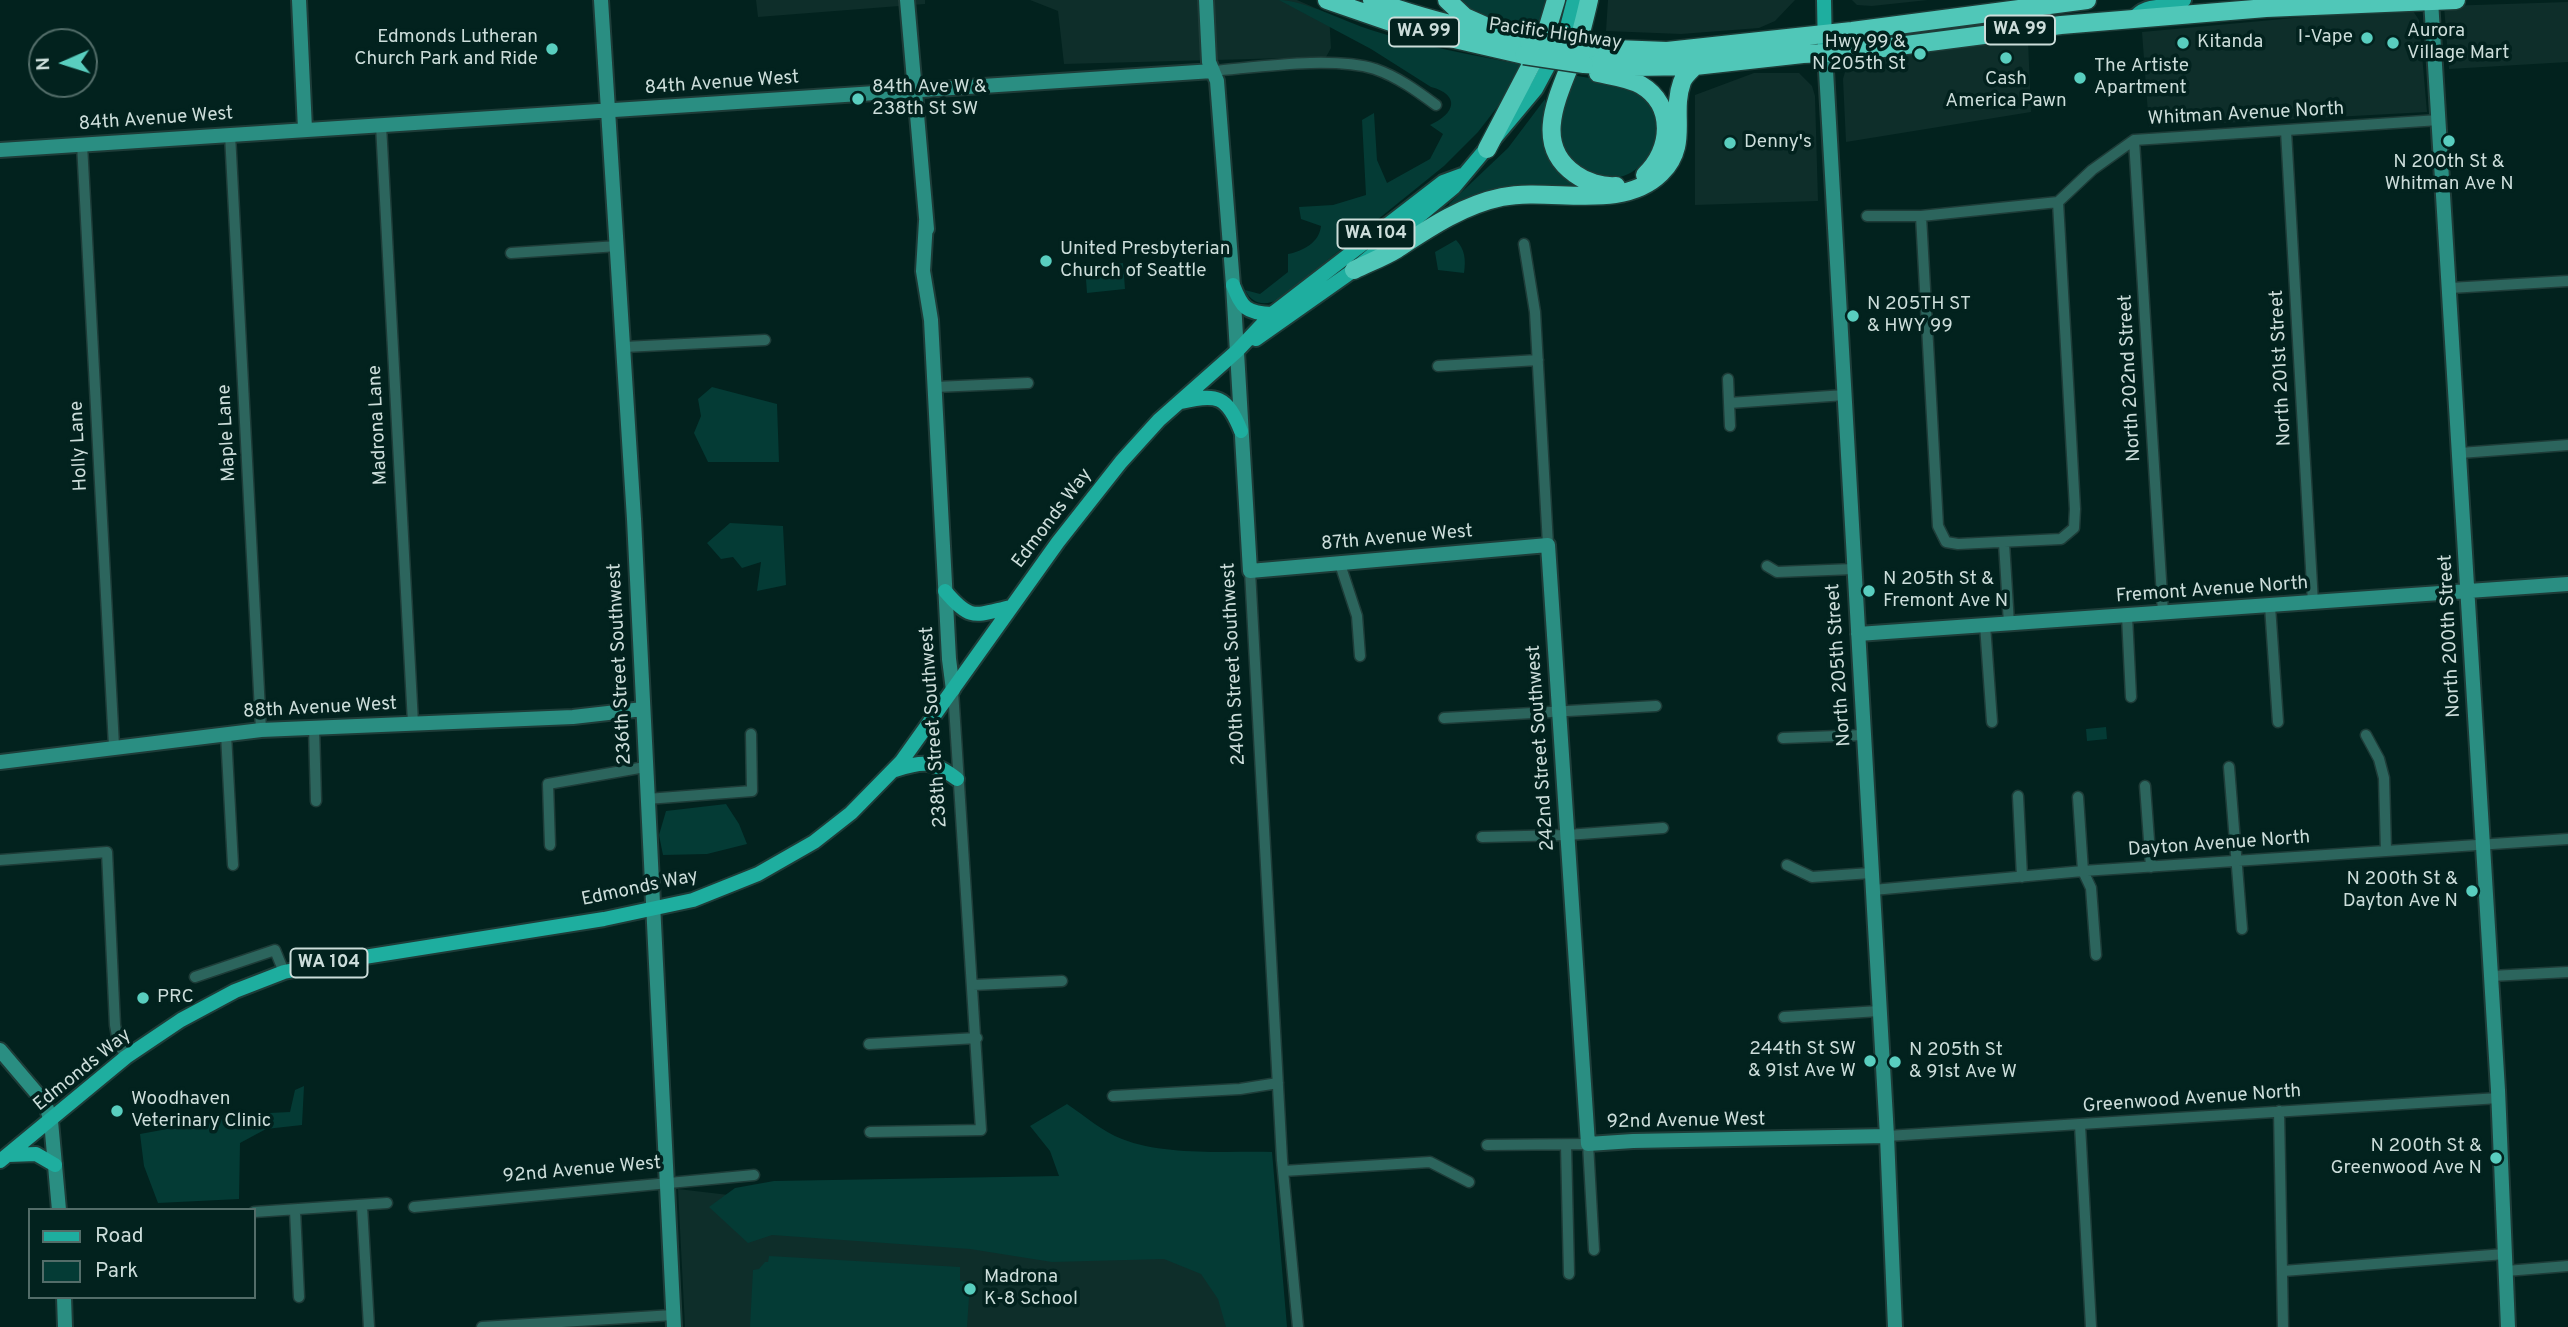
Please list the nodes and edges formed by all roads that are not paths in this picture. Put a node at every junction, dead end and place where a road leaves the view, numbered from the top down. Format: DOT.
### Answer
graph roads {
  1 [pos="299,0"];
  2 [pos="601,0"];
  3 [pos="907,0"];
  4 [pos="1206,0"];
  5 [pos="1327,0"];
  6 [pos="1372,0"];
  7 [pos="1447,0"];
  8 [pos="1556,0"];
  9 [pos="1574,0"];
  10 [pos="1589,0"];
  11 [pos="1824,0"];
  12 [pos="2087,0"];
  13 [pos="2184,0"];
  14 [pos="2431,0"];
  15 [pos="2456,0"];
  16 [pos="2133,19"];
  17 [pos="1825,34"];
  18 [pos="1526,48"];
  19 [pos="1825,53"];
  20 [pos="1587,56"];
  21 [pos="1695,66"];
  22 [pos="1213,71"];
  23 [pos="914,90"];
  24 [pos="1436,105"];
  25 [pos="609,110"];
  26 [pos="2439,120"];
  27 [pos="381,125"];
  28 [pos="305,129"];
  29 [pos="2286,131"];
  30 [pos="230,134"];
  31 [pos="2134,140"];
  32 [pos="82,144"];
  33 [pos="1488,149"];
  34 [pos="0,150"];
  35 [pos="1462,176"];
  36 [pos="2058,202"];
  37 [pos="1867,216"];
  38 [pos="1921,216"];
  39 [pos="1524,244"];
  40 [pos="618,246"];
  41 [pos="511,253"];
  42 [pos="1354,270"];
  43 [pos="2568,281"];
  44 [pos="1233,285"];
  45 [pos="2449,288"];
  46 [pos="1272,314"];
  47 [pos="765,340"];
  48 [pos="624,347"];
  49 [pos="1237,351"];
  50 [pos="1538,360"];
  51 [pos="1438,366"];
  52 [pos="1728,379"];
  53 [pos="1028,383"];
  54 [pos="934,387"];
  55 [pos="1845,395"];
  56 [pos="1176,403"];
  57 [pos="1729,403"];
  58 [pos="1730,426"];
  59 [pos="1241,431"];
  60 [pos="2568,445"];
  61 [pos="2460,453"];
  62 [pos="2004,543"];
  63 [pos="1548,545"];
  64 [pos="1340,564"];
  65 [pos="1767,566"];
  66 [pos="1854,569"];
  67 [pos="1250,571"];
  68 [pos="2568,584"];
  69 [pos="945,591"];
  70 [pos="2468,592"];
  71 [pos="2314,603"];
  72 [pos="2270,606"];
  73 [pos="1012,607"];
  74 [pos="2163,613"];
  75 [pos="2127,616"];
  76 [pos="2009,624"];
  77 [pos="1985,625"];
  78 [pos="1858,634"];
  79 [pos="1360,656"];
  80 [pos="953,690"];
  81 [pos="2131,698"];
  82 [pos="1656,706"];
  83 [pos="643,709"];
  84 [pos="1558,713"];
  85 [pos="1444,718"];
  86 [pos="1992,722"];
  87 [pos="2278,722"];
  88 [pos="413,723"];
  89 [pos="314,727"];
  90 [pos="261,730"];
  91 [pos="226,734"];
  92 [pos="751,734"];
  93 [pos="1864,734"];
  94 [pos="2367,735"];
  95 [pos="1783,738"];
  96 [pos="114,747"];
  97 [pos="0,762"];
  98 [pos="645,766"];
  99 [pos="2229,767"];
  100 [pos="894,770"];
  101 [pos="957,779"];
  102 [pos="2145,786"];
  103 [pos="2018,796"];
  104 [pos="2078,797"];
  105 [pos="647,799"];
  106 [pos="316,801"];
  107 [pos="1662,828"];
  108 [pos="1567,835"];
  109 [pos="1482,837"];
  110 [pos="2568,839"];
  111 [pos="2483,844"];
  112 [pos="550,845"];
  113 [pos="2386,851"];
  114 [pos="0,860"];
  115 [pos="2236,861"];
  116 [pos="1787,864"];
  117 [pos="233,865"];
  118 [pos="2151,867"];
  119 [pos="2083,871"];
  120 [pos="1871,873"];
  121 [pos="2022,877"];
  122 [pos="1872,890"];
  123 [pos="652,909"];
  124 [pos="2242,929"];
  125 [pos="2096,955"];
  126 [pos="284,972"];
  127 [pos="2568,972"];
  128 [pos="2491,976"];
  129 [pos="195,977"];
  130 [pos="1062,981"];
  131 [pos="973,985"];
  132 [pos="1879,1011"];
  133 [pos="1784,1017"];
  134 [pos="976,1038"];
  135 [pos="869,1044"];
  136 [pos="0,1050"];
  137 [pos="126,1057"];
  138 [pos="1278,1083"];
  139 [pos="1113,1096"];
  140 [pos="2499,1098"];
  141 [pos="2279,1111"];
  142 [pos="51,1121"];
  143 [pos="2080,1125"];
  144 [pos="870,1132"];
  145 [pos="1887,1136"];
  146 [pos="1566,1144"];
  147 [pos="1588,1144"];
  148 [pos="1486,1145"];
  149 [pos="4,1158"];
  150 [pos="55,1165"];
  151 [pos="1283,1171"];
  152 [pos="754,1175"];
  153 [pos="667,1182"];
  154 [pos="1469,1182"];
  155 [pos="387,1203"];
  156 [pos="362,1206"];
  157 [pos="414,1207"];
  158 [pos="59,1208"];
  159 [pos="295,1210"];
  160 [pos="256,1212"];
  161 [pos="1594,1250"];
  162 [pos="2505,1254"];
  163 [pos="2568,1266"];
  164 [pos="2283,1271"];
  165 [pos="2506,1271"];
  166 [pos="1569,1274"];
  167 [pos="299,1297"];
  168 [pos="64,1299"];
  169 [pos="674,1321"];
  170 [pos="65,1327"];
  171 [pos="369,1327"];
  172 [pos="482,1327"];
  173 [pos="1298,1327"];
  174 [pos="1895,1327"];
  175 [pos="2091,1327"];
  176 [pos="2283,1327"];
  177 [pos="2508,1327"];
  1 -- 28 [label="street"];
  2 -- 25 [label="street, 236th Street Southwest"];
  3 -- 23 [label="street, 238th Street Southwest"];
  4 -- 22 [label="street, 240th Street Southwest"];
  5 -- 18 [label="highway, Pacific Highway / WA 99"];
  6 -- 18 [label="highway, Pacific Highway / WA 99"];
  7 -- 18 [label="highway"];
  8 -- 33 [label="highway"];
  9 -- 33 [label="main road, Edmonds Way / WA 104"];
  10 -- 20 [label="highway"];
  11 -- 17 [label="main road, North 205th Street"];
  12 -- 17 [label="highway, WA 99"];
  13 -- 16 [label="main road"];
  14 -- 15 [label="highway, WA 99"];
  14 -- 16 [label="highway, WA 99"];
  14 -- 26 [label="street, North 200th Street"];
  16 -- 19 [label="highway, WA 99"];
  17 -- 19 [label="main road, North 205th Street"];
  17 -- 20 [label="highway, Pacific Highway / WA 99"];
  18 -- 20 [label="highway, Pacific Highway / WA 99, bridge"];
  19 -- 21 [label="highway, Pacific Highway / WA 99"];
  19 -- 55 [label="street, North 205th Street"];
  20 -- 21 [label="highway, Pacific Highway / WA 99"];
  21 -- 42 [label="highway"];
  22 -- 23 [label="street, 84th Avenue West"];
  22 -- 24 [label="street, 84th Avenue West"];
  22 -- 44 [label="street, 240th Street Southwest"];
  23 -- 25 [label="street, 84th Avenue West"];
  23 -- 54 [label="street, 238th Street Southwest"];
  25 -- 27 [label="street, 84th Avenue West"];
  25 -- 40 [label="street, 236th Street Southwest"];
  26 -- 29 [label="street, Whitman Avenue North"];
  26 -- 45 [label="street, North 200th Street"];
  27 -- 28 [label="street, 84th Avenue West"];
  27 -- 88 [label="street, Madrona Lane"];
  28 -- 30 [label="street, 84th Avenue West"];
  29 -- 31 [label="street, Whitman Avenue North"];
  29 -- 71 [label="street, North 201st Street"];
  30 -- 32 [label="street, 84th Avenue West"];
  30 -- 90 [label="street, Maple Lane"];
  31 -- 36 [label="street, Whitman Avenue North"];
  31 -- 74 [label="street, North 202nd Street"];
  32 -- 34 [label="street, 84th Avenue West"];
  32 -- 96 [label="street, Holly Lane"];
  33 -- 35 [label="main road, Edmonds Way / WA 104"];
  35 -- 42 [label="main road, Edmonds Way / WA 104"];
  35 -- 46 [label="main road, Edmonds Way / WA 104"];
  36 -- 38 [label="street"];
  36 -- 62 [label="street"];
  37 -- 38 [label="street"];
  38 -- 62 [label="street"];
  39 -- 50 [label="street, 242nd Street Southwest"];
  40 -- 41 [label="street"];
  40 -- 48 [label="street, 236th Street Southwest"];
  42 -- 49 [label="main road, Edmonds Way / WA 104"];
  43 -- 45 [label="street"];
  44 -- 46 [label="main road"];
  44 -- 49 [label="street, 240th Street Southwest"];
  45 -- 61 [label="street, North 200th Street"];
  46 -- 49 [label="main road, Edmonds Way / WA 104"];
  47 -- 48 [label="street"];
  48 -- 83 [label="street, 236th Street Southwest"];
  49 -- 56 [label="main road, Edmonds Way / WA 104"];
  49 -- 59 [label="street, 240th Street Southwest"];
  50 -- 51 [label="street"];
  50 -- 63 [label="street, 242nd Street Southwest"];
  52 -- 57 [label="street"];
  53 -- 54 [label="street"];
  54 -- 69 [label="street, 238th Street Southwest"];
  55 -- 57 [label="street"];
  55 -- 66 [label="street, North 205th Street"];
  56 -- 59 [label="main road"];
  56 -- 73 [label="main road, Edmonds Way / WA 104"];
  57 -- 58 [label="street"];
  59 -- 67 [label="street, 240th Street Southwest"];
  60 -- 61 [label="street"];
  61 -- 70 [label="street, North 200th Street"];
  62 -- 76 [label="street"];
  63 -- 64 [label="street, 87th Avenue West"];
  63 -- 84 [label="street, 242nd Street Southwest"];
  64 -- 67 [label="street, 87th Avenue West"];
  64 -- 79 [label="street"];
  65 -- 66 [label="street"];
  66 -- 78 [label="street, North 205th Street"];
  67 -- 138 [label="street, 240th Street Southwest"];
  68 -- 70 [label="street, Fremont Avenue North"];
  69 -- 73 [label="main road"];
  69 -- 80 [label="street, 238th Street Southwest"];
  70 -- 71 [label="street, Fremont Avenue North"];
  70 -- 111 [label="street, North 200th Street"];
  71 -- 72 [label="street, Fremont Avenue North"];
  72 -- 74 [label="street, Fremont Avenue North"];
  72 -- 87 [label="street"];
  73 -- 80 [label="main road, Edmonds Way / WA 104"];
  74 -- 75 [label="street, Fremont Avenue North"];
  75 -- 76 [label="street, Fremont Avenue North"];
  75 -- 81 [label="street"];
  76 -- 77 [label="street, Fremont Avenue North"];
  77 -- 78 [label="street, Fremont Avenue North"];
  77 -- 86 [label="street"];
  78 -- 93 [label="street, North 205th Street"];
  80 -- 100 [label="main road, Edmonds Way / WA 104"];
  80 -- 101 [label="street, 238th Street Southwest"];
  82 -- 84 [label="street"];
  83 -- 88 [label="street, 88th Avenue West"];
  83 -- 98 [label="street, 236th Street Southwest"];
  84 -- 85 [label="street"];
  84 -- 108 [label="street, 242nd Street Southwest"];
  88 -- 89 [label="street, 88th Avenue West"];
  89 -- 90 [label="street, 88th Avenue West"];
  89 -- 106 [label="street"];
  90 -- 91 [label="street, 88th Avenue West"];
  91 -- 96 [label="street, 88th Avenue West"];
  91 -- 117 [label="street"];
  92 -- 105 [label="street"];
  93 -- 95 [label="street"];
  93 -- 120 [label="street, North 205th Street"];
  94 -- 113 [label="street"];
  96 -- 97 [label="street, 88th Avenue West"];
  98 -- 105 [label="street, 236th Street Southwest"];
  98 -- 112 [label="street"];
  99 -- 115 [label="street"];
  100 -- 101 [label="main road"];
  100 -- 123 [label="main road, Edmonds Way / WA 104"];
  101 -- 131 [label="street, 238th Street Southwest"];
  102 -- 118 [label="street"];
  103 -- 121 [label="street"];
  104 -- 119 [label="street"];
  105 -- 123 [label="street, 236th Street Southwest"];
  107 -- 108 [label="street"];
  108 -- 109 [label="street"];
  108 -- 147 [label="street, 242nd Street Southwest"];
  110 -- 111 [label="street, Dayton Avenue North"];
  111 -- 113 [label="street, Dayton Avenue North"];
  111 -- 128 [label="street, North 200th Street"];
  113 -- 115 [label="street, Dayton Avenue North"];
  114 -- 137 [label="street"];
  115 -- 118 [label="street, Dayton Avenue North"];
  115 -- 124 [label="street"];
  116 -- 120 [label="street"];
  118 -- 119 [label="street, Dayton Avenue North"];
  119 -- 121 [label="street, Dayton Avenue North"];
  119 -- 125 [label="street"];
  120 -- 122 [label="street, North 205th Street"];
  121 -- 122 [label="street, Dayton Avenue North"];
  122 -- 132 [label="street, North 205th Street"];
  123 -- 126 [label="main road, Edmonds Way / WA 104"];
  123 -- 153 [label="street, 236th Street Southwest"];
  126 -- 129 [label="street"];
  126 -- 137 [label="main road, Edmonds Way / WA 104"];
  127 -- 128 [label="street"];
  128 -- 140 [label="street, North 200th Street"];
  130 -- 131 [label="street"];
  131 -- 134 [label="street, 238th Street Southwest"];
  132 -- 133 [label="street"];
  132 -- 145 [label="street, North 205th Street"];
  134 -- 135 [label="street"];
  134 -- 144 [label="street, 238th Street Southwest"];
  136 -- 142 [label="street"];
  137 -- 142 [label="main road, Edmonds Way / WA 104"];
  138 -- 139 [label="street"];
  138 -- 151 [label="street, 240th Street Southwest"];
  140 -- 141 [label="street, Greenwood Avenue North"];
  140 -- 162 [label="street, North 200th Street"];
  141 -- 143 [label="street, Greenwood Avenue North"];
  141 -- 164 [label="street"];
  142 -- 149 [label="main road, Edmonds Way / WA 104"];
  142 -- 150 [label="street"];
  143 -- 145 [label="street, Greenwood Avenue North"];
  143 -- 175 [label="street"];
  145 -- 147 [label="street, 92nd Avenue West"];
  145 -- 174 [label="street, North 205th Street"];
  146 -- 147 [label="street, 92nd Avenue West"];
  146 -- 148 [label="street, 92nd Avenue West"];
  146 -- 166 [label="street"];
  147 -- 161 [label="street, 242nd Street Southwest"];
  149 -- 150 [label="main road"];
  150 -- 158 [label="street"];
  151 -- 154 [label="street"];
  151 -- 173 [label="street, 240th Street Southwest"];
  152 -- 153 [label="street, 92nd Avenue West"];
  153 -- 157 [label="street, 92nd Avenue West"];
  153 -- 169 [label="street, 236th Street Southwest"];
  155 -- 156 [label="street"];
  156 -- 159 [label="street"];
  156 -- 171 [label="street"];
  159 -- 160 [label="street"];
  159 -- 167 [label="street"];
  162 -- 164 [label="street"];
  162 -- 165 [label="street, North 200th Street"];
  163 -- 165 [label="street"];
  164 -- 176 [label="street"];
  165 -- 177 [label="street, North 200th Street"];
  168 -- 170 [label="street"];
  169 -- 172 [label="street"];
}
